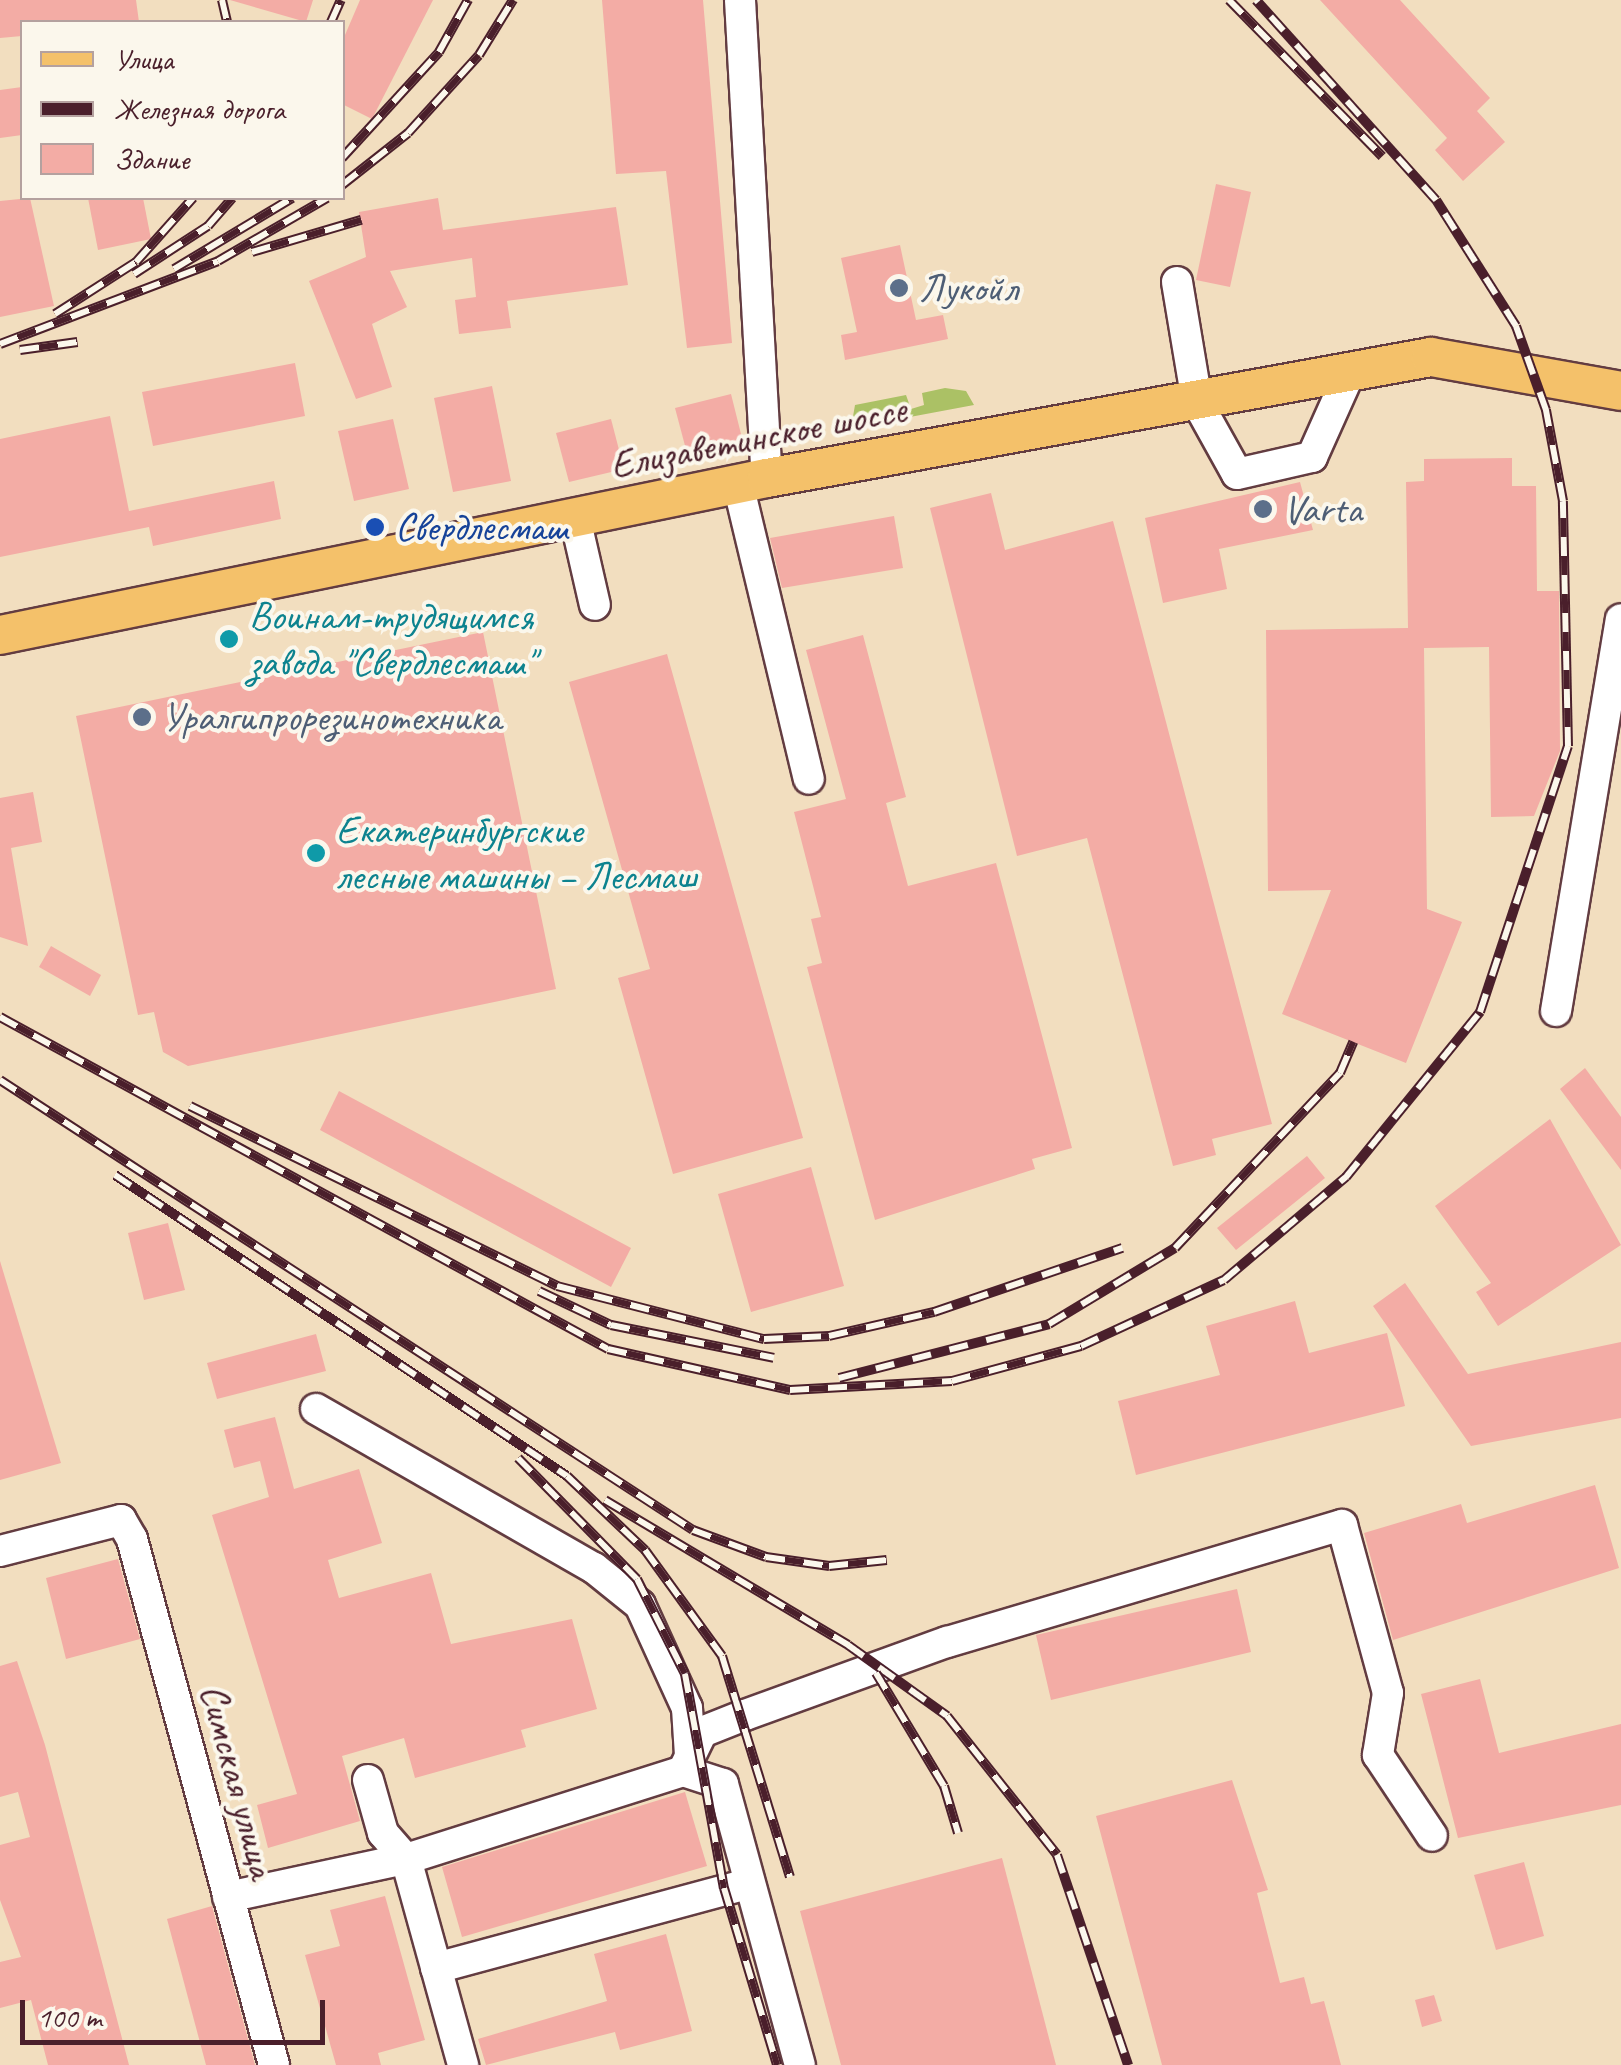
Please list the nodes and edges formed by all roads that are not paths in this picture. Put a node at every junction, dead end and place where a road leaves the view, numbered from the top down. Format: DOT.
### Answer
graph roads {
  1 [pos="740,0"];
  2 [pos="1177,282"];
  3 [pos="1350,372"];
  4 [pos="1621,391"];
  5 [pos="1197,402"];
  6 [pos="752,481"];
  7 [pos="575,518"];
  8 [pos="595,605"];
  9 [pos="1621,619"];
  10 [pos="0,635"];
  11 [pos="809,779"];
  12 [pos="1556,1011"];
  13 [pos="316,1409"];
  14 [pos="0,1551"];
  15 [pos="686,1763"];
  16 [pos="368,1780"];
  17 [pos="1432,1836"];
  18 [pos="406,1859"];
  19 [pos="747,1884"];
  20 [pos="228,1897"];
  21 [pos="436,1968"];
  22 [pos="274,2065"];
  23 [pos="463,2065"];
  24 [pos="800,2065"];
  1 -- 6 [label="street"];
  2 -- 5 [label="street"];
  3 -- 4 [label="main road, Елизаветинское шоссе"];
  3 -- 5 [label="main road, Елизаветинское шоссе"];
  3 -- 5 [label="street"];
  5 -- 6 [label="main road, Елизаветинское шоссе"];
  6 -- 7 [label="main road, Елизаветинское шоссе"];
  6 -- 11 [label="street"];
  7 -- 8 [label="street"];
  7 -- 10 [label="main road, Елизаветинское шоссе"];
  9 -- 12 [label="street"];
  13 -- 15 [label="street"];
  14 -- 20 [label="street, Симская улица"];
  15 -- 17 [label="street"];
  15 -- 18 [label="street"];
  15 -- 19 [label="street"];
  16 -- 18 [label="street"];
  18 -- 20 [label="street"];
  18 -- 21 [label="street"];
  19 -- 21 [label="street"];
  19 -- 24 [label="street"];
  20 -- 22 [label="street, Симская улица"];
  21 -- 23 [label="street"];
}
